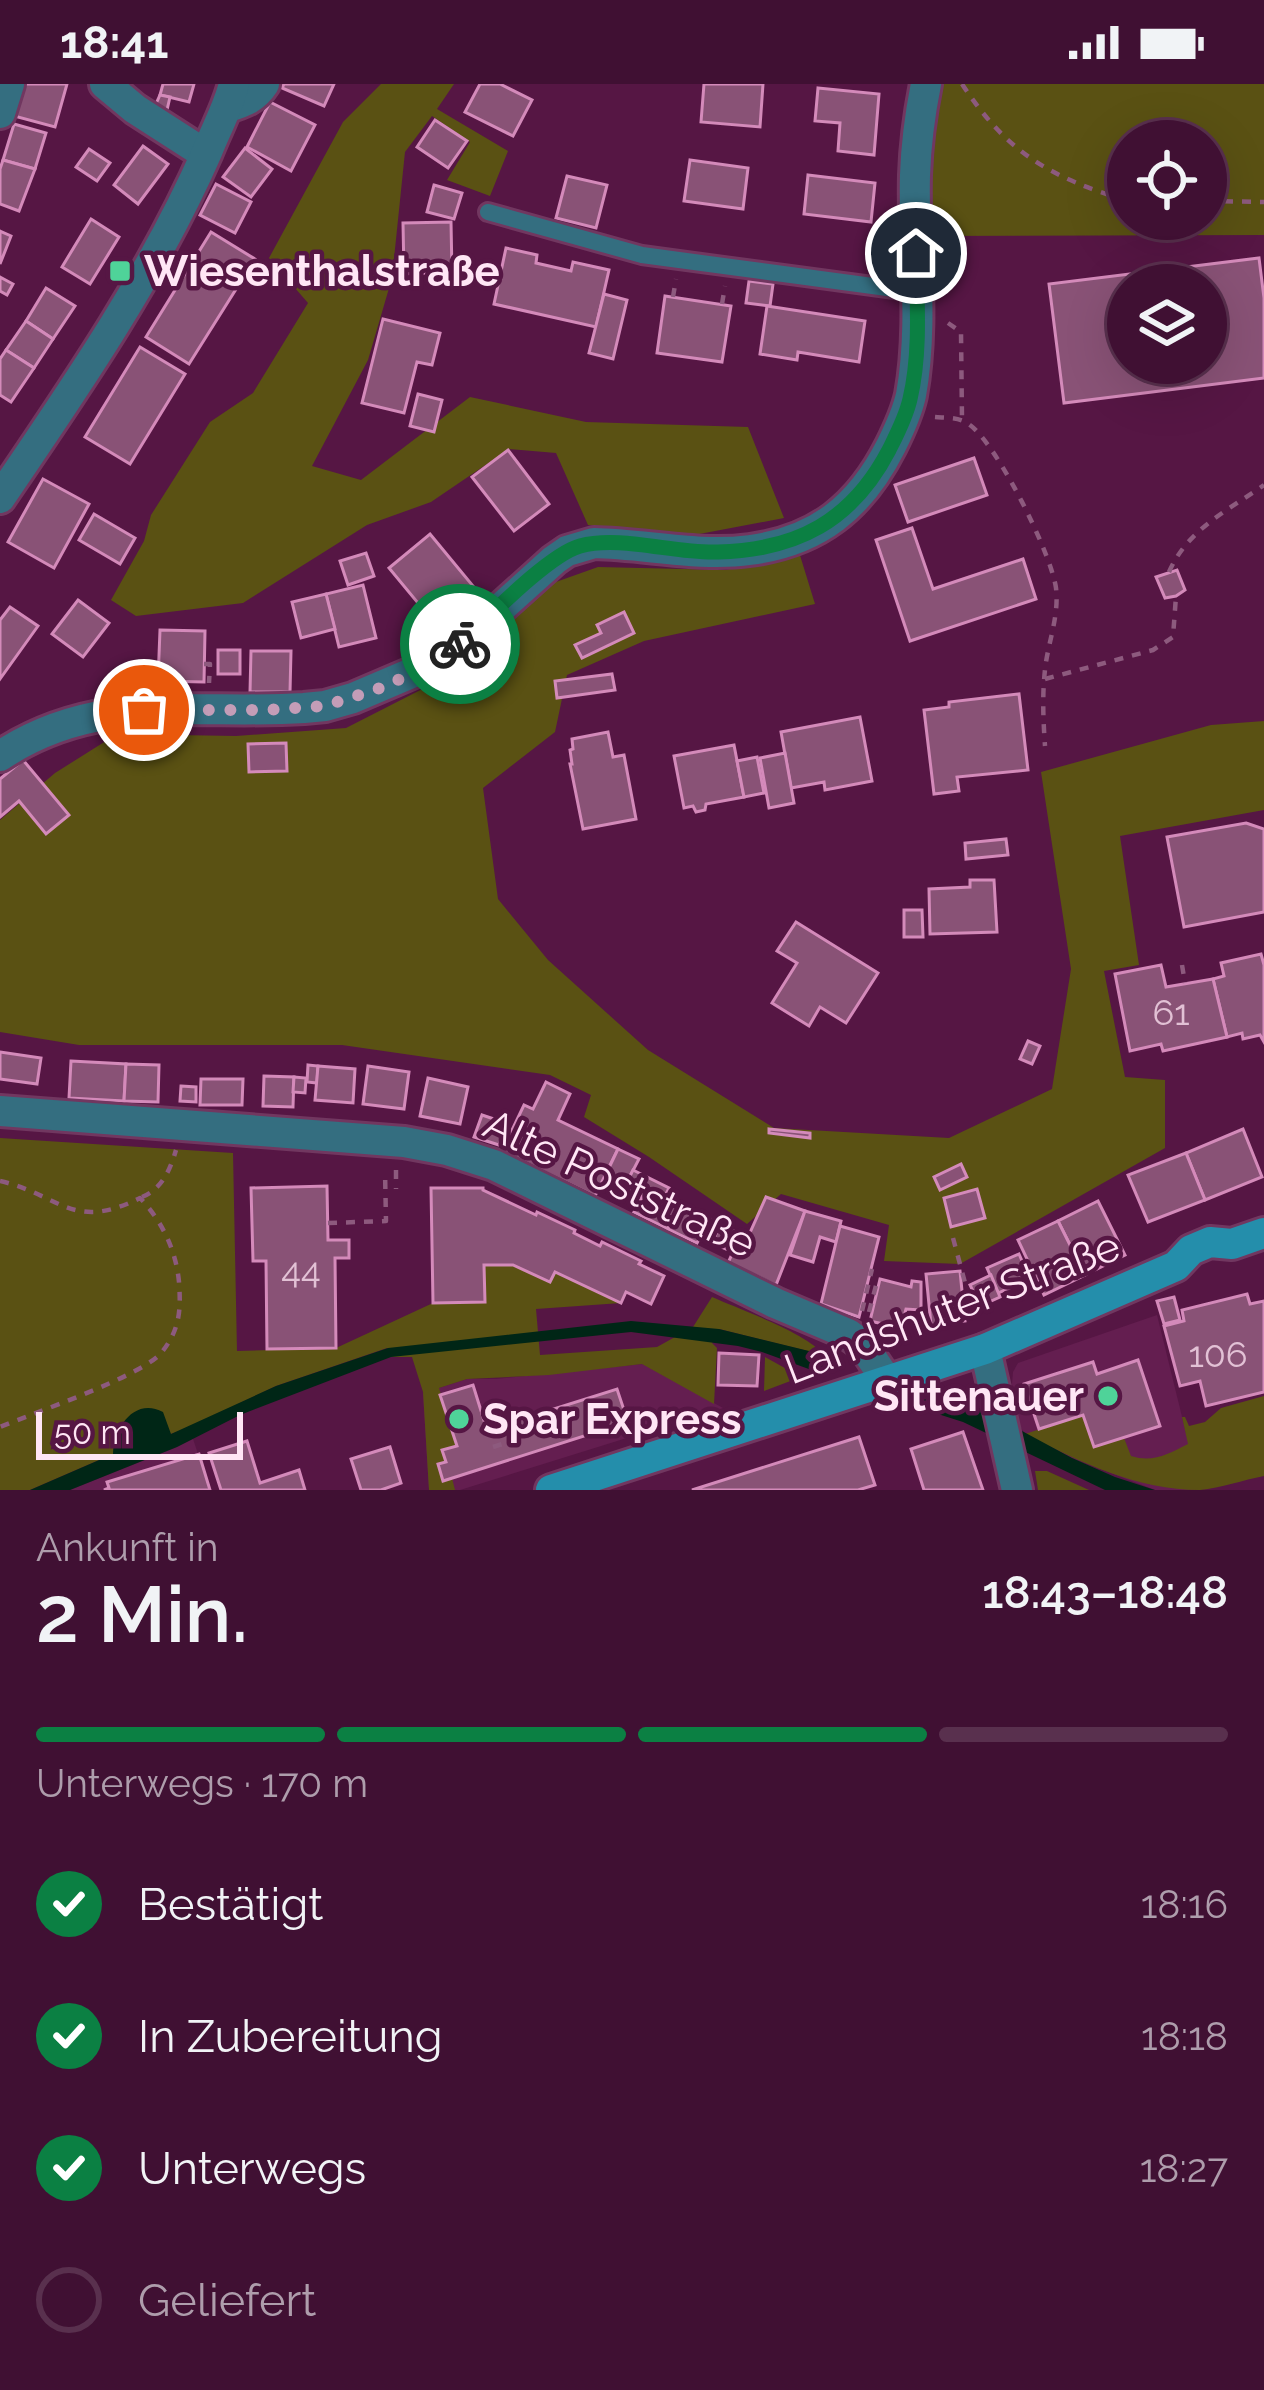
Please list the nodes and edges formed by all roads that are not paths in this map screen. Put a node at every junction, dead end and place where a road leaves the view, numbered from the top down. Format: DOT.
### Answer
graph roads {
  1 [pos="9,84"];
  2 [pos="105,84"];
  3 [pos="264,84"];
  4 [pos="926,84"];
  5 [pos="231,95"];
  6 [pos="140,96"];
  7 [pos="0,113"];
  8 [pos="206,154"];
  9 [pos="488,212"];
  10 [pos="916,292"];
  11 [pos="0,498"];
  12 [pos="0,756"];
  13 [pos="0,1112"];
  14 [pos="1264,1233"];
  15 [pos="985,1349"];
  16 [pos="886,1381"];
  17 [pos="551,1490"];
  18 [pos="1016,1490"];
  1 -- 7 [label="street"];
  2 -- 6 [label="street"];
  3 -- 5 [label="street"];
  4 -- 10 [label="street"];
  5 -- 8 [label="street"];
  6 -- 8 [label="street"];
  8 -- 11 [label="street"];
  9 -- 10 [label="lane"];
  10 -- 12 [label="street"];
  13 -- 16 [label="street, Alte Poststraße"];
  14 -- 15 [label="main road, Landshuter Straße"];
  15 -- 16 [label="main road, Landshuter Straße"];
  15 -- 18 [label="street"];
  16 -- 17 [label="main road, Landshuter Straße"];
}
